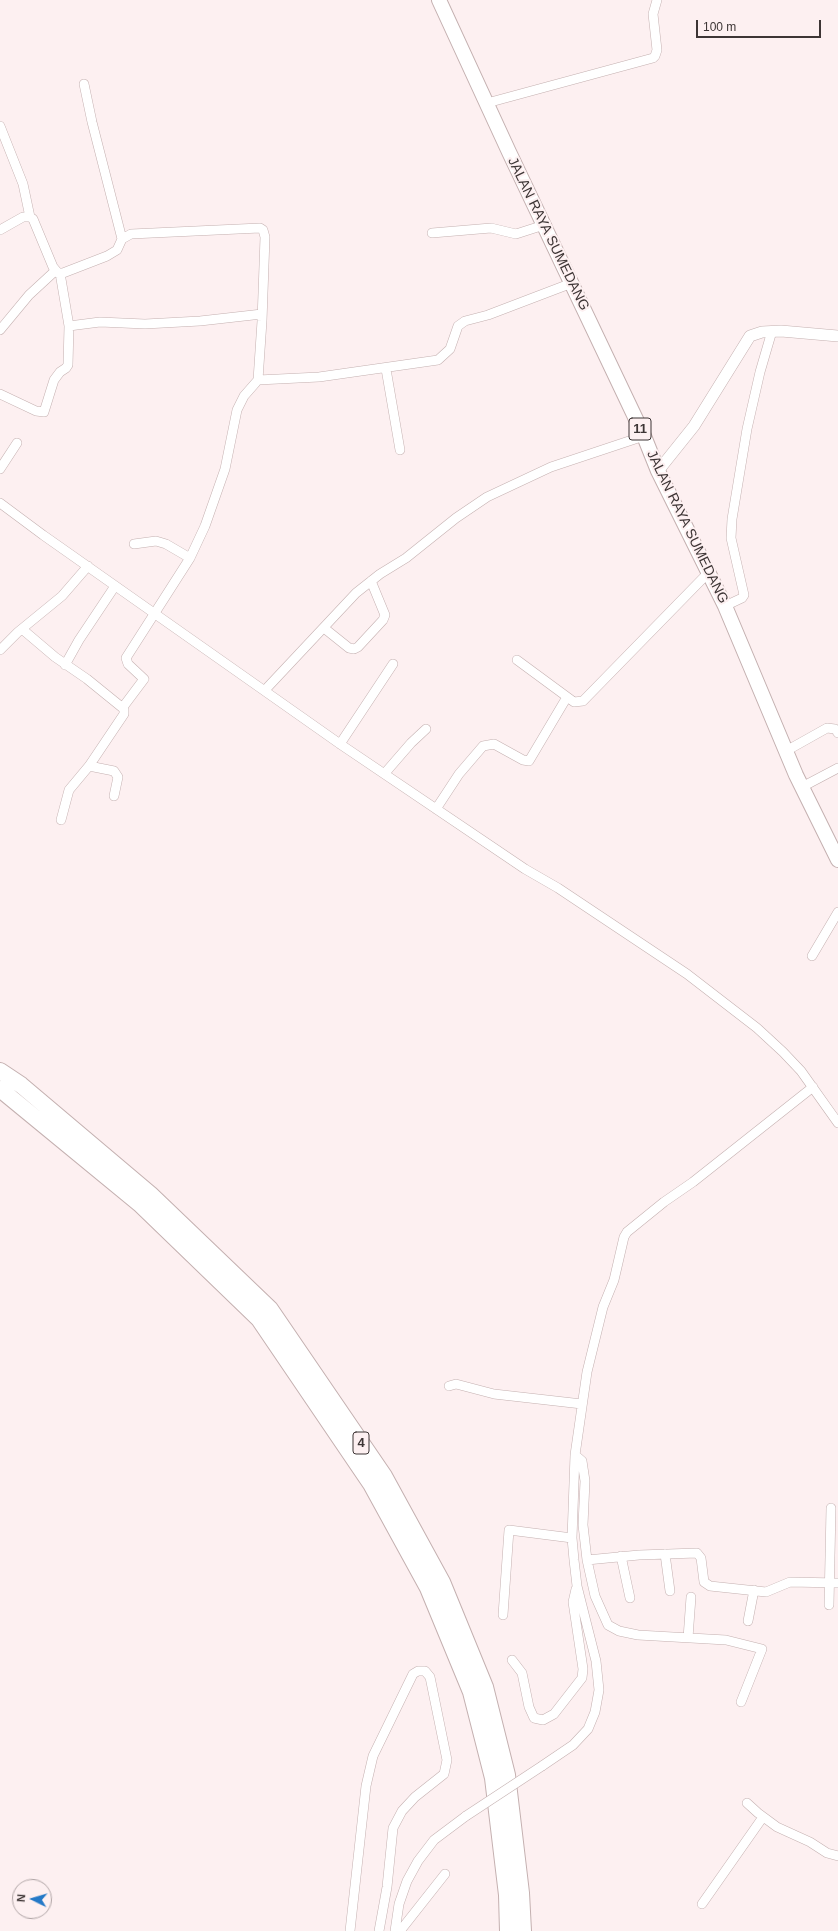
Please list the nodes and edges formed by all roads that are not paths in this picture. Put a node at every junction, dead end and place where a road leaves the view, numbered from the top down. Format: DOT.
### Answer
graph roads {
  1 [pos="439,0"];
  2 [pos="657,0"];
  3 [pos="84,84"];
  4 [pos="487,103"];
  5 [pos="0,126"];
  6 [pos="30,216"];
  7 [pos="544,225"];
  8 [pos="0,230"];
  9 [pos="432,233"];
  10 [pos="122,239"];
  11 [pos="57,272"];
  12 [pos="572,283"];
  13 [pos="262,314"];
  14 [pos="69,326"];
  15 [pos="0,330"];
  16 [pos="772,332"];
  17 [pos="838,336"];
  18 [pos="386,368"];
  19 [pos="258,380"];
  20 [pos="0,394"];
  21 [pos="644,436"];
  22 [pos="17,443"];
  23 [pos="400,450"];
  24 [pos="0,469"];
  25 [pos="658,471"];
  26 [pos="0,503"];
  27 [pos="134,544"];
  28 [pos="190,558"];
  29 [pos="88,566"];
  30 [pos="709,572"];
  31 [pos="371,581"];
  32 [pos="115,586"];
  33 [pos="725,606"];
  34 [pos="155,614"];
  35 [pos="324,628"];
  36 [pos="22,629"];
  37 [pos="0,650"];
  38 [pos="517,660"];
  39 [pos="392,664"];
  40 [pos="65,665"];
  41 [pos="265,690"];
  42 [pos="566,697"];
  43 [pos="123,707"];
  44 [pos="426,729"];
  45 [pos="838,733"];
  46 [pos="340,744"];
  47 [pos="786,751"];
  48 [pos="89,766"];
  49 [pos="838,768"];
  50 [pos="385,774"];
  51 [pos="802,787"];
  52 [pos="114,796"];
  53 [pos="436,809"];
  54 [pos="60,820"];
  55 [pos="838,860"];
  56 [pos="838,912"];
  57 [pos="812,956"];
  58 [pos="0,1071"];
  59 [pos="813,1087"];
  60 [pos="0,1089"];
  61 [pos="838,1122"];
  62 [pos="449,1386"];
  63 [pos="582,1404"];
  64 [pos="575,1455"];
  65 [pos="831,1508"];
  66 [pos="572,1538"];
  67 [pos="665,1554"];
  68 [pos="621,1556"];
  69 [pos="587,1560"];
  70 [pos="834,1583"];
  71 [pos="577,1586"];
  72 [pos="670,1590"];
  73 [pos="754,1590"];
  74 [pos="691,1597"];
  75 [pos="630,1598"];
  76 [pos="829,1605"];
  77 [pos="503,1615"];
  78 [pos="748,1621"];
  79 [pos="688,1638"];
  80 [pos="512,1660"];
  81 [pos="741,1702"];
  82 [pos="748,1803"];
  83 [pos="762,1817"];
  84 [pos="838,1856"];
  85 [pos="445,1874"];
  86 [pos="702,1904"];
  87 [pos="350,1931"];
  88 [pos="379,1931"];
  89 [pos="395,1931"];
  90 [pos="400,1931"];
  91 [pos="508,1931"];
  92 [pos="522,1931"];
  1 -- 4 [label="highway, JALAN RAYA SUMEDANG / 11"];
  2 -- 4 [label="street"];
  3 -- 10 [label="street"];
  4 -- 7 [label="highway, JALAN RAYA SUMEDANG / 11"];
  5 -- 6 [label="street"];
  6 -- 8 [label="street"];
  6 -- 11 [label="street"];
  7 -- 9 [label="street"];
  7 -- 12 [label="highway, JALAN RAYA SUMEDANG / 11"];
  10 -- 11 [label="street"];
  10 -- 13 [label="street"];
  11 -- 14 [label="street"];
  11 -- 15 [label="street"];
  12 -- 18 [label="street"];
  12 -- 21 [label="highway, JALAN RAYA SUMEDANG / 11"];
  13 -- 14 [label="street"];
  13 -- 19 [label="street"];
  14 -- 20 [label="street"];
  16 -- 17 [label="street"];
  16 -- 25 [label="street"];
  16 -- 33 [label="street"];
  18 -- 19 [label="street"];
  18 -- 23 [label="street"];
  19 -- 28 [label="street"];
  21 -- 25 [label="highway, JALAN RAYA SUMEDANG / 11"];
  21 -- 31 [label="street"];
  22 -- 24 [label="street"];
  25 -- 30 [label="highway, JALAN RAYA SUMEDANG / 11"];
  26 -- 29 [label="street"];
  27 -- 28 [label="street"];
  28 -- 34 [label="street"];
  29 -- 32 [label="street"];
  29 -- 36 [label="street"];
  30 -- 33 [label="highway, JALAN RAYA SUMEDANG / 11"];
  30 -- 42 [label="street"];
  31 -- 35 [label="street"];
  31 -- 35 [label="street"];
  32 -- 34 [label="street"];
  32 -- 40 [label="street"];
  33 -- 47 [label="highway, JALAN RAYA SUMEDANG / 11"];
  34 -- 41 [label="street"];
  34 -- 43 [label="street"];
  35 -- 41 [label="street"];
  36 -- 37 [label="street"];
  36 -- 40 [label="street"];
  38 -- 42 [label="street"];
  39 -- 46 [label="street"];
  40 -- 43 [label="street"];
  41 -- 46 [label="street"];
  42 -- 53 [label="street"];
  43 -- 48 [label="street"];
  44 -- 50 [label="street"];
  45 -- 47 [label="street"];
  46 -- 50 [label="street"];
  47 -- 51 [label="highway, JALAN RAYA SUMEDANG / 11"];
  48 -- 52 [label="street"];
  48 -- 54 [label="street"];
  49 -- 51 [label="street"];
  50 -- 53 [label="street"];
  51 -- 55 [label="highway, JALAN RAYA SUMEDANG / 11"];
  53 -- 59 [label="street"];
  56 -- 57 [label="street"];
  58 -- 92 [label="highway, 4"];
  59 -- 61 [label="street"];
  59 -- 63 [label="street"];
  60 -- 91 [label="highway, 4"];
  62 -- 63 [label="street"];
  63 -- 64 [label="street"];
  64 -- 66 [label="street"];
  64 -- 69 [label="street"];
  65 -- 70 [label="street"];
  66 -- 71 [label="street"];
  66 -- 77 [label="street"];
  67 -- 68 [label="street"];
  67 -- 72 [label="street"];
  67 -- 73 [label="street"];
  68 -- 69 [label="street"];
  68 -- 75 [label="street"];
  69 -- 79 [label="street"];
  70 -- 73 [label="street"];
  70 -- 76 [label="street"];
  71 -- 80 [label="street"];
  71 -- 89 [label="street, bridge"];
  73 -- 78 [label="street"];
  74 -- 79 [label="street"];
  79 -- 81 [label="street"];
  82 -- 83 [label="street"];
  83 -- 84 [label="street"];
  83 -- 86 [label="street"];
  85 -- 90 [label="street"];
  87 -- 88 [label="street"];
}
